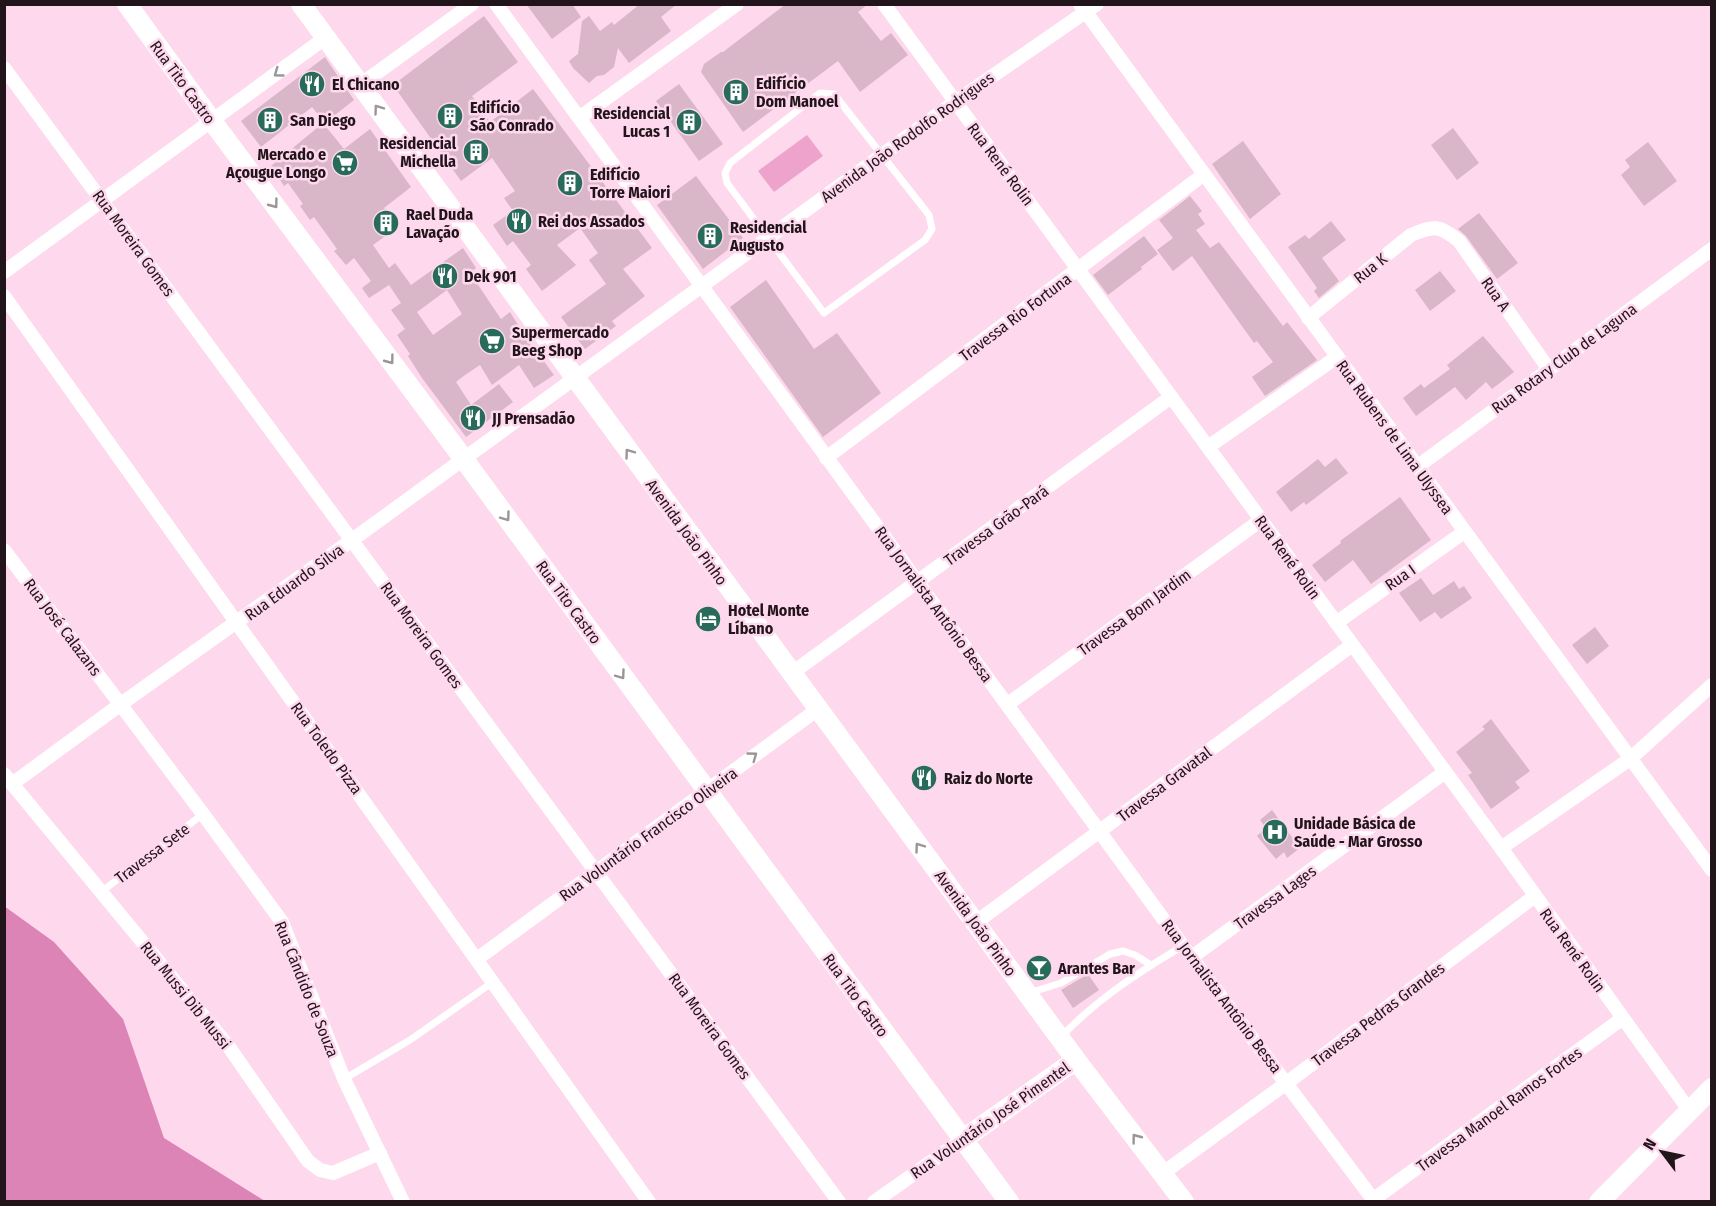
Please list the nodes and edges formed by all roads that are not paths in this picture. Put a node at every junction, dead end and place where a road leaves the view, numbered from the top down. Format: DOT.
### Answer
graph roads {
  1 [pos="127,4"];
  2 [pos="301,4"];
  3 [pos="472,4"];
  4 [pos="496,4"];
  5 [pos="736,4"];
  6 [pos="884,4"];
  7 [pos="1087,7"];
  8 [pos="325,38"];
  9 [pos="4,68"];
  10 [pos="360,85"];
  11 [pos="955,102"];
  12 [pos="579,118"];
  13 [pos="212,121"];
  14 [pos="882,155"];
  15 [pos="1203,175"];
  16 [pos="102,200"];
  17 [pos="1437,227"];
  18 [pos="768,239"];
  19 [pos="1712,249"];
  20 [pos="1079,269"];
  21 [pos="4,272"];
  22 [pos="702,287"];
  23 [pos="4,296"];
  24 [pos="1308,318"];
  25 [pos="1337,357"];
  26 [pos="1548,368"];
  27 [pos="574,378"];
  28 [pos="1171,397"];
  29 [pos="1208,447"];
  30 [pos="463,458"];
  31 [pos="826,458"];
  32 [pos="1417,467"];
  33 [pos="1261,520"];
  34 [pos="1464,532"];
  35 [pos="352,540"];
  36 [pos="4,550"];
  37 [pos="918,582"];
  38 [pos="237,622"];
  39 [pos="1336,623"];
  40 [pos="1352,645"];
  41 [pos="792,673"];
  42 [pos="1712,685"];
  43 [pos="121,704"];
  44 [pos="1008,705"];
  45 [pos="818,709"];
  46 [pos="1630,759"];
  47 [pos="1445,772"];
  48 [pos="8,779"];
  49 [pos="706,791"];
  50 [pos="204,814"];
  51 [pos="1100,832"];
  52 [pos="1501,848"];
  53 [pos="1712,870"];
  54 [pos="596,872"];
  55 [pos="101,892"];
  56 [pos="1535,896"];
  57 [pos="975,923"];
  58 [pos="1183,946"];
  59 [pos="1192,957"];
  60 [pos="477,959"];
  61 [pos="1151,965"];
  62 [pos="493,982"];
  63 [pos="1028,994"];
  64 [pos="1623,1018"];
  65 [pos="1060,1038"];
  66 [pos="1076,1060"];
  67 [pos="344,1079"];
  68 [pos="1288,1082"];
  69 [pos="1712,1088"];
  70 [pos="1689,1110"];
  71 [pos="962,1140"];
  72 [pos="380,1153"];
  73 [pos="1163,1173"];
  74 [pos="1375,1201"];
  75 [pos="403,1202"];
  76 [pos="649,1202"];
  77 [pos="839,1202"];
  78 [pos="874,1202"];
  79 [pos="1009,1202"];
  80 [pos="1184,1202"];
  81 [pos="1599,1202"];
  1 -- 13 [label="main road, Rua Tito Castro"];
  2 -- 8 [label="main road, Avenida João Pinho"];
  3 -- 10 [label="street"];
  4 -- 12 [label="street, Rua Jornalista Antônio Bessa"];
  5 -- 12 [label="street"];
  6 -- 11 [label="street, Rua René Rolin"];
  7 -- 11 [label="street, Avenida João Rodolfo Rodrigues"];
  7 -- 15 [label="street, Rua Rubens de Lima Ulyssea"];
  8 -- 10 [label="main road, Avenida João Pinho"];
  8 -- 13 [label="street, one-way"];
  9 -- 16 [label="street, Rua Moreira Gomes"];
  27 -- 10 [label="main road, Avenida João Pinho, one-way"];
  11 -- 14 [label="street, Avenida João Rodolfo Rodrigues"];
  11 -- 20 [label="street, Rua René Rolin"];
  12 -- 22 [label="street, Rua Jornalista Antônio Bessa"];
  13 -- 16 [label="street"];
  13 -- 30 [label="main road, Rua Tito Castro, one-way"];
  14 -- 18 [label="street, Avenida João Rodolfo Rodrigues"];
  14 -- 18 [label="lane"];
  14 -- 18 [label="lane"];
  15 -- 20 [label="street, Travessa Rio Fortuna"];
  15 -- 24 [label="street, Rua Rubens de Lima Ulyssea"];
  16 -- 21 [label="street"];
  16 -- 35 [label="street, Rua Moreira Gomes"];
  17 -- 24 [label="street, Rua K"];
  17 -- 26 [label="street, Rua A"];
  18 -- 22 [label="street, Avenida João Rodolfo Rodrigues"];
  19 -- 26 [label="street, Rua Rotary Club de Laguna"];
  20 -- 28 [label="street, Rua René Rolin"];
  20 -- 31 [label="street, Travessa Rio Fortuna"];
  22 -- 27 [label="street, Avenida João Rodolfo Rodrigues"];
  22 -- 31 [label="street, Rua Jornalista Antônio Bessa"];
  23 -- 38 [label="street, Rua Toledo Pizza"];
  24 -- 25 [label="street, Rua Rubens de Lima Ulyssea"];
  25 -- 29 [label="street"];
  25 -- 32 [label="street, Rua Rubens de Lima Ulyssea"];
  26 -- 32 [label="street, Rua Rotary Club de Laguna"];
  27 -- 30 [label="street, Rua Eduardo Silva"];
  41 -- 27 [label="main road, Avenida João Pinho, one-way"];
  28 -- 29 [label="street, Rua René Rolin"];
  28 -- 37 [label="street, Travessa Grão-Pará"];
  29 -- 33 [label="street, Rua René Rolin"];
  30 -- 35 [label="street, Rua Eduardo Silva"];
  30 -- 49 [label="main road, Rua Tito Castro, one-way"];
  31 -- 37 [label="street, Rua Jornalista Antônio Bessa"];
  32 -- 34 [label="street, Rua Rubens de Lima Ulyssea"];
  33 -- 39 [label="street, Rua René Rolin"];
  33 -- 44 [label="street, Travessa Bom Jardim"];
  34 -- 39 [label="street, Rua I"];
  34 -- 46 [label="street, Rua Rubens de Lima Ulyssea"];
  35 -- 38 [label="street, Rua Eduardo Silva"];
  35 -- 54 [label="street, Rua Moreira Gomes"];
  36 -- 43 [label="street, Rua José Calazans"];
  37 -- 41 [label="street, Travessa Grão-Pará"];
  37 -- 44 [label="street, Rua Jornalista Antônio Bessa"];
  38 -- 43 [label="street, Rua Eduardo Silva"];
  38 -- 60 [label="street, Rua Toledo Pizza"];
  39 -- 40 [label="street, Rua René Rolin"];
  40 -- 47 [label="street, Rua René Rolin"];
  40 -- 51 [label="street, Travessa Gravatal"];
  41 -- 45 [label="main road, Avenida João Pinho"];
  42 -- 46 [label="street"];
  43 -- 48 [label="street, Rua Eduardo Silva"];
  43 -- 50 [label="street, Rua Cândido de Souza"];
  44 -- 51 [label="street, Rua Jornalista Antônio Bessa"];
  49 -- 45 [label="street, Rua Voluntário Francisco Oliveira, one-way"];
  57 -- 45 [label="main road, Avenida João Pinho, one-way"];
  46 -- 52 [label="street"];
  46 -- 53 [label="street, Rua Rubens de Lima Ulyssea"];
  47 -- 52 [label="street, Rua René Rolin"];
  47 -- 59 [label="street, Travessa Lages"];
  48 -- 55 [label="street, Rua Mussi Dib Mussi"];
  49 -- 54 [label="street, Rua Voluntário Francisco Oliveira"];
  49 -- 71 [label="main road, Rua Tito Castro"];
  50 -- 55 [label="lane, Travessa Sete"];
  50 -- 67 [label="street, Rua Cândido de Souza"];
  51 -- 57 [label="street, Travessa Gravatal"];
  51 -- 58 [label="street, Rua Jornalista Antônio Bessa"];
  52 -- 56 [label="street, Rua René Rolin"];
  54 -- 60 [label="street, Rua Voluntário Francisco Oliveira"];
  54 -- 77 [label="street, Rua Moreira Gomes"];
  55 -- 72 [label="street, Rua Mussi Dib Mussi"];
  56 -- 64 [label="street, Rua René Rolin"];
  56 -- 68 [label="street, Travessa Pedras Grandes"];
  57 -- 63 [label="main road, Avenida João Pinho"];
  58 -- 59 [label="street, Rua Jornalista Antônio Bessa"];
  58 -- 61 [label="lane"];
  59 -- 68 [label="street, Rua Jornalista Antônio Bessa"];
  60 -- 62 [label="street, Rua Toledo Pizza"];
  61 -- 63 [label="lane"];
  61 -- 65 [label="lane"];
  62 -- 67 [label="lane"];
  62 -- 76 [label="street, Rua Toledo Pizza"];
  63 -- 65 [label="main road, Avenida João Pinho"];
  64 -- 70 [label="street, Rua René Rolin"];
  64 -- 74 [label="street, Travessa Manoel Ramos Fortes"];
  65 -- 66 [label="main road, Avenida João Pinho"];
  66 -- 71 [label="main road, Rua Voluntário José Pimentel"];
  73 -- 66 [label="main road, Avenida João Pinho, one-way"];
  67 -- 72 [label="street, Rua Cândido de Souza"];
  68 -- 73 [label="street, Travessa Pedras Grandes"];
  68 -- 74 [label="street, Rua Jornalista Antônio Bessa"];
  69 -- 70 [label="main road"];
  70 -- 81 [label="main road"];
  71 -- 78 [label="street, Rua Voluntário José Pimentel"];
  71 -- 79 [label="main road, Rua Tito Castro"];
  72 -- 75 [label="street, Rua Cândido de Souza"];
  73 -- 80 [label="main road, Avenida João Pinho"];
}
